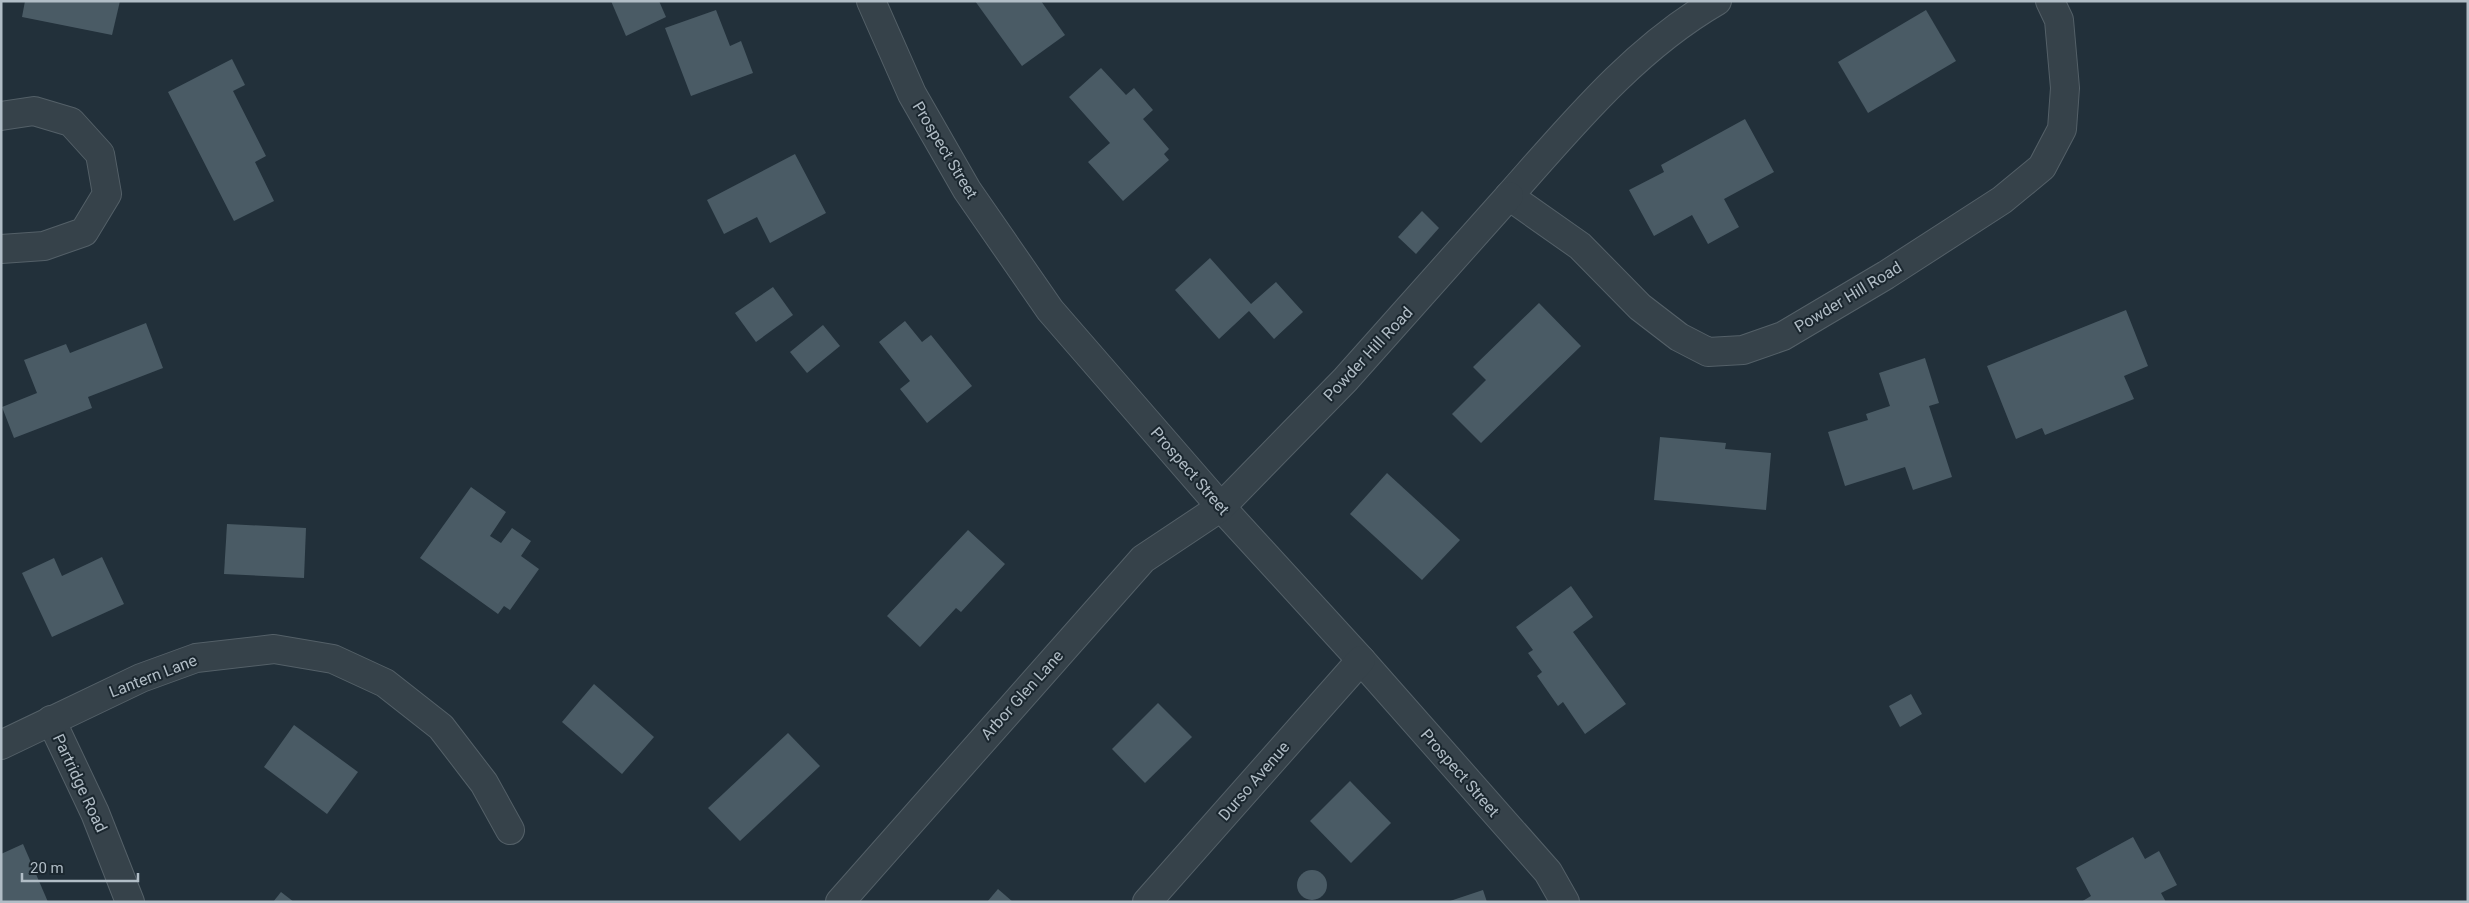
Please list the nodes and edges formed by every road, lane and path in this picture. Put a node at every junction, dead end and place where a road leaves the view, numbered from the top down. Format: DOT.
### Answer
graph roads {
  1 [pos="871,1"];
  2 [pos="1717,1"];
  3 [pos="2050,1"];
  4 [pos="1,116"];
  5 [pos="1509,196"];
  6 [pos="1,249"];
  7 [pos="1221,508"];
  8 [pos="1361,660"];
  9 [pos="51,720"];
  10 [pos="1,744"];
  11 [pos="510,830"];
  12 [pos="130,902"];
  13 [pos="840,902"];
  14 [pos="1148,902"];
  15 [pos="1565,902"];
  1 -- 7 [label="street, Prospect Street"];
  2 -- 5 [label="street, Powder Hill Road"];
  3 -- 5 [label="street, Powder Hill Road"];
  4 -- 6 [label="street"];
  5 -- 7 [label="street, Powder Hill Road"];
  7 -- 8 [label="street, Prospect Street"];
  7 -- 13 [label="street, Arbor Glen Lane"];
  8 -- 14 [label="street, Durso Avenue"];
  8 -- 15 [label="street, Prospect Street"];
  9 -- 10 [label="street, Lantern Lane"];
  9 -- 11 [label="street, Lantern Lane"];
  9 -- 12 [label="street, Partridge Road"];
}
